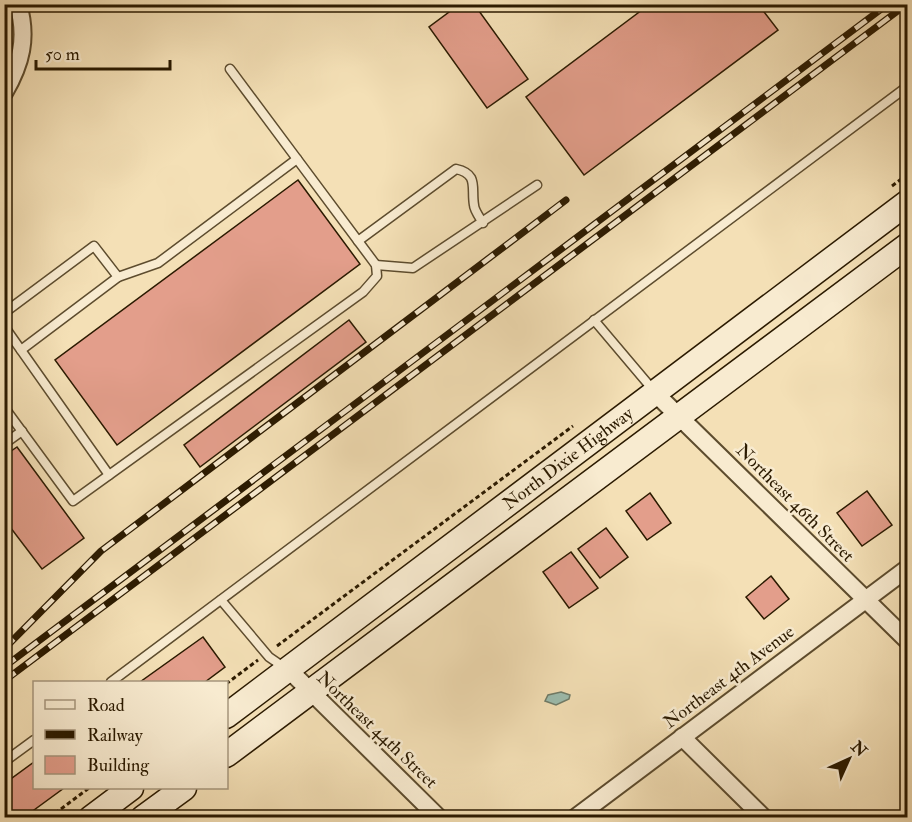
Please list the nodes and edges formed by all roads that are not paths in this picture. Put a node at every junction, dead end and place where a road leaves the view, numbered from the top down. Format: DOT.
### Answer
graph roads {
  1 [pos="18,4"];
  2 [pos="230,69"];
  3 [pos="908,86"];
  4 [pos="4,93"];
  5 [pos="297,159"];
  6 [pos="537,185"];
  7 [pos="898,195"];
  8 [pos="483,223"];
  9 [pos="358,241"];
  10 [pos="908,245"];
  11 [pos="376,265"];
  12 [pos="118,277"];
  13 [pos="4,313"];
  14 [pos="594,320"];
  15 [pos="4,326"];
  16 [pos="21,350"];
  17 [pos="656,394"];
  18 [pos="4,407"];
  19 [pos="679,416"];
  20 [pos="22,430"];
  21 [pos="4,444"];
  22 [pos="109,475"];
  23 [pos="908,568"];
  24 [pos="221,600"];
  25 [pos="866,600"];
  26 [pos="908,641"];
  27 [pos="288,669"];
  28 [pos="112,681"];
  29 [pos="311,692"];
  30 [pos="228,714"];
  31 [pos="682,737"];
  32 [pos="33,741"];
  33 [pos="228,754"];
  34 [pos="4,762"];
  35 [pos="130,789"];
  36 [pos="183,789"];
  37 [pos="91,818"];
  38 [pos="143,818"];
  39 [pos="439,818"];
  40 [pos="575,818"];
  41 [pos="764,818"];
  1 -- 4 [label="street"];
  2 -- 5 [label="lane"];
  3 -- 14 [label="lane"];
  5 -- 9 [label="lane"];
  5 -- 12 [label="lane"];
  6 -- 8 [label="lane"];
  7 -- 17 [label="main road, North Dixie Highway"];
  8 -- 9 [label="lane"];
  8 -- 11 [label="lane"];
  9 -- 11 [label="lane"];
  10 -- 19 [label="main road, North Dixie Highway"];
  11 -- 22 [label="lane"];
  12 -- 13 [label="lane"];
  12 -- 16 [label="lane"];
  14 -- 17 [label="lane"];
  14 -- 24 [label="lane"];
  15 -- 16 [label="lane"];
  16 -- 22 [label="lane"];
  17 -- 19 [label="street, Northeast 46th Street"];
  17 -- 27 [label="main road, North Dixie Highway"];
  18 -- 20 [label="lane"];
  19 -- 25 [label="street, Northeast 46th Street"];
  19 -- 29 [label="main road, North Dixie Highway"];
  20 -- 21 [label="lane"];
  20 -- 22 [label="lane"];
  23 -- 25 [label="street, Northeast 4th Avenue"];
  24 -- 27 [label="lane"];
  24 -- 28 [label="lane"];
  25 -- 26 [label="street, Northeast 46th Street"];
  25 -- 31 [label="street, Northeast 4th Avenue"];
  27 -- 29 [label="street, Northeast 44th Street"];
  27 -- 30 [label="main road, North Dixie Highway"];
  29 -- 33 [label="main road, North Dixie Highway"];
  29 -- 39 [label="street, Northeast 44th Street"];
  31 -- 40 [label="street, Northeast 4th Avenue"];
  31 -- 41 [label="street"];
  32 -- 34 [label="lane"];
  35 -- 37 [label="main road"];
  36 -- 38 [label="main road"];
}
